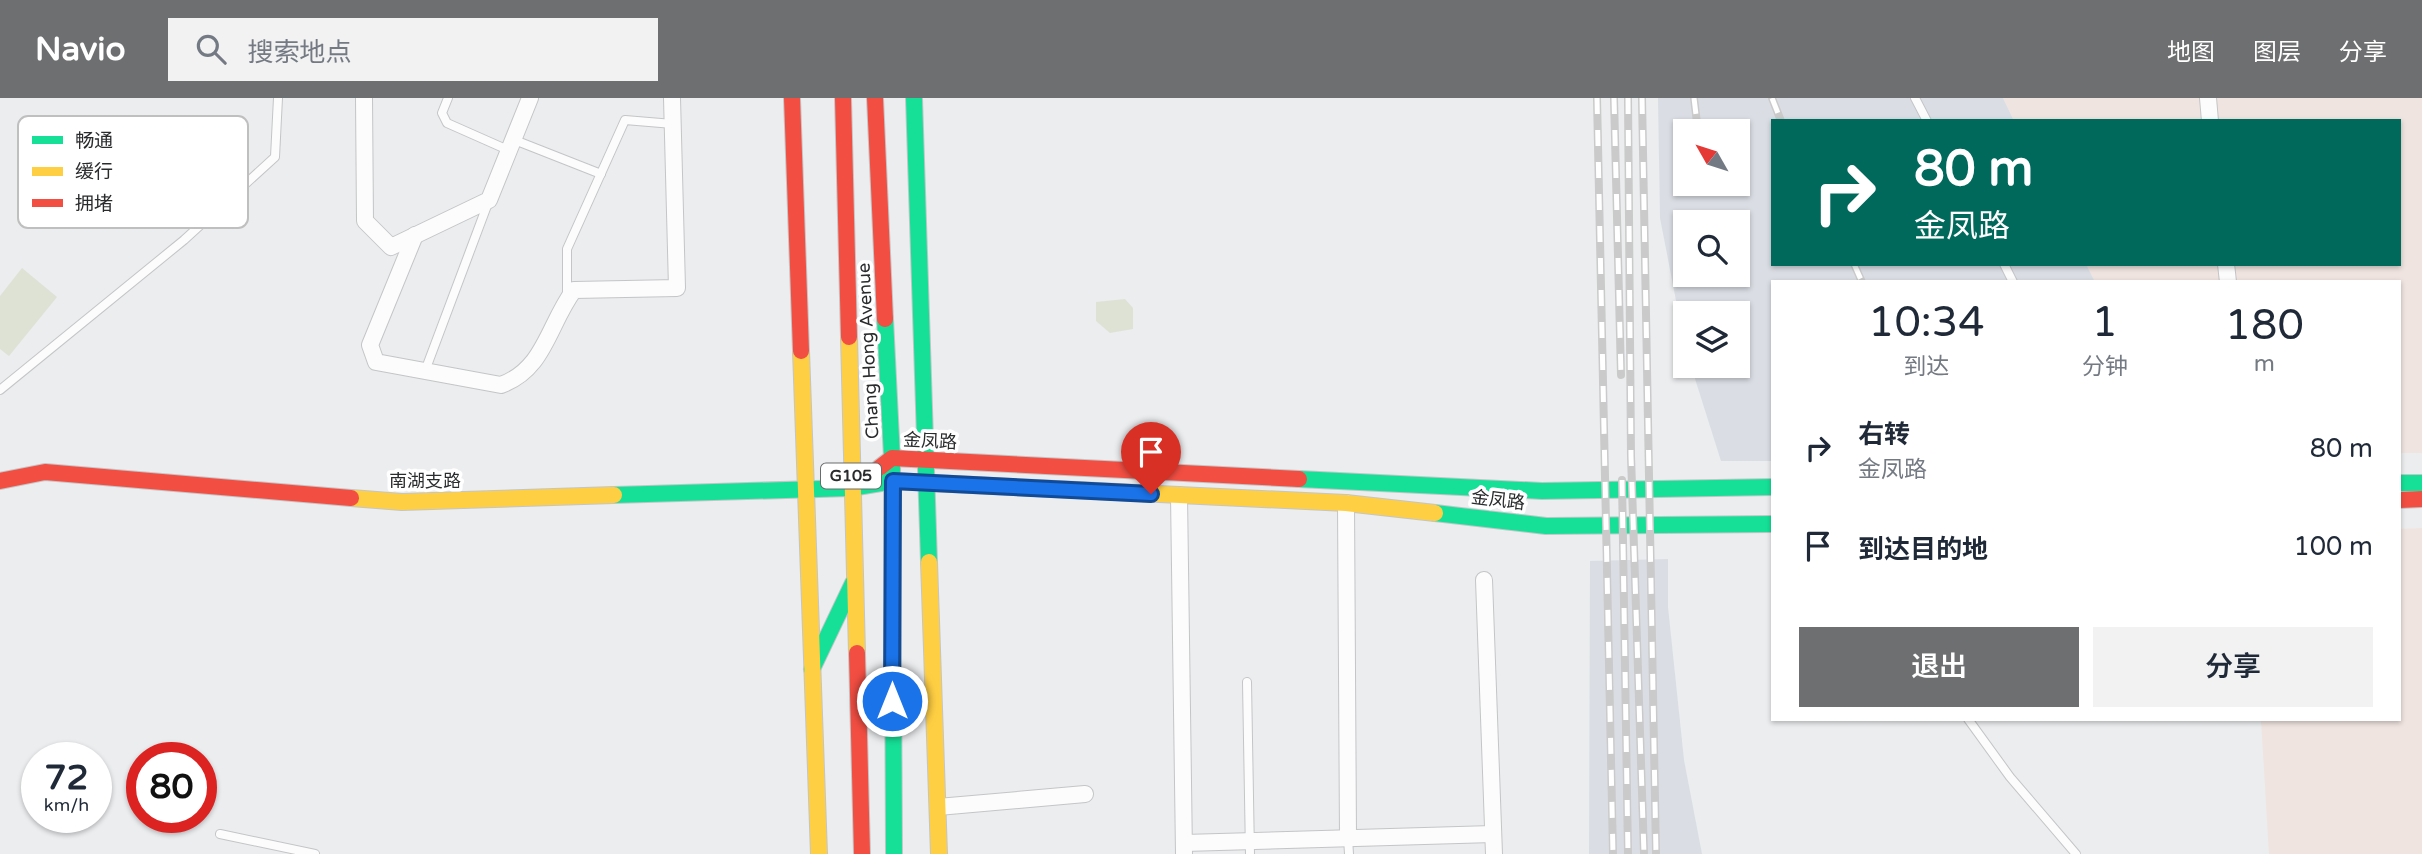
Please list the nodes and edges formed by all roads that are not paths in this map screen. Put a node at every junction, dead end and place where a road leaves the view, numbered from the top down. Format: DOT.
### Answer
graph roads {
  1 [pos="278,98"];
  2 [pos="364,98"];
  3 [pos="448,98"];
  4 [pos="530,98"];
  5 [pos="672,98"];
  6 [pos="792,98"];
  7 [pos="811,98"];
  8 [pos="843,98"];
  9 [pos="875,98"];
  10 [pos="1915,98"];
  11 [pos="2208,98"];
  12 [pos="912,102"];
  13 [pos="1926,119"];
  14 [pos="2210,119"];
  15 [pos="673,124"];
  16 [pos="792,128"];
  17 [pos="510,144"];
  18 [pos="601,174"];
  19 [pos="248,182"];
  20 [pos="489,200"];
  21 [pos="197,228"];
  22 [pos="415,235"];
  23 [pos="568,299"];
  24 [pos="425,371"];
  25 [pos="0,390"];
  26 [pos="892,458"];
  27 [pos="926,460"];
  28 [pos="0,481"];
  29 [pos="893,481"];
  30 [pos="927,483"];
  31 [pos="2401,483"];
  32 [pos="2422,483"];
  33 [pos="1771,487"];
  34 [pos="851,488"];
  35 [pos="805,490"];
  36 [pos="1179,495"];
  37 [pos="2422,499"];
  38 [pos="2401,500"];
  39 [pos="1346,503"];
  40 [pos="1771,524"];
  41 [pos="1484,580"];
  42 [pos="853,583"];
  43 [pos="811,672"];
  44 [pos="1247,682"];
  45 [pos="1969,721"];
  46 [pos="1085,794"];
  47 [pos="937,807"];
  48 [pos="220,834"];
  49 [pos="1493,834"];
  50 [pos="1348,846"];
  51 [pos="1250,847"];
  52 [pos="1184,848"];
  53 [pos="315,854"];
  54 [pos="819,854"];
  55 [pos="862,854"];
  56 [pos="894,854"];
  57 [pos="939,854"];
  58 [pos="1494,854"];
  59 [pos="2076,854"];
  1 -- 19 [label="lane"];
  2 -- 22 [label="street"];
  3 -- 17 [label="lane"];
  4 -- 17 [label="street"];
  5 -- 15 [label="street"];
  6 -- 16 [label="main road"];
  7 -- 16 [label="main road"];
  8 -- 34 [label="main road, Chang Hong Avenue / G105"];
  9 -- 26 [label="main road, Chang Hong Avenue / G105"];
  10 -- 13 [label="lane"];
  11 -- 14 [label="street"];
  12 -- 27 [label="main road"];
  15 -- 18 [label="lane"];
  15 -- 23 [label="street"];
  16 -- 35 [label="main road"];
  17 -- 18 [label="lane"];
  17 -- 20 [label="street"];
  18 -- 23 [label="lane"];
  20 -- 22 [label="street"];
  20 -- 24 [label="lane"];
  21 -- 25 [label="lane"];
  22 -- 24 [label="street"];
  23 -- 24 [label="street"];
  26 -- 27 [label="main road, 金凤路"];
  26 -- 29 [label="main road, Chang Hong Avenue / G105"];
  26 -- 34 [label="main road, 金凤路"];
  27 -- 30 [label="main road"];
  27 -- 33 [label="main road, 金凤路"];
  28 -- 35 [label="main road, 南湖支路"];
  29 -- 30 [label="main road, 金凤路"];
  29 -- 34 [label="main road, 金凤路"];
  29 -- 56 [label="main road, Chang Hong Avenue / G105"];
  30 -- 36 [label="main road, 金凤路"];
  30 -- 47 [label="main road"];
  31 -- 32 [label="main road"];
  34 -- 35 [label="main road, 南湖支路"];
  34 -- 42 [label="main road, Chang Hong Avenue / G105"];
  35 -- 43 [label="main road"];
  36 -- 39 [label="main road, 金凤路"];
  36 -- 52 [label="street"];
  37 -- 38 [label="main road"];
  39 -- 40 [label="main road, 金凤路"];
  39 -- 50 [label="street"];
  41 -- 49 [label="street"];
  42 -- 43 [label="main road"];
  42 -- 55 [label="main road, Chang Hong Avenue / G105"];
  43 -- 54 [label="main road"];
  44 -- 51 [label="lane"];
  45 -- 59 [label="lane"];
  46 -- 47 [label="street"];
  47 -- 57 [label="main road"];
  48 -- 53 [label="lane"];
  49 -- 50 [label="street"];
  49 -- 58 [label="street"];
  50 -- 51 [label="street"];
  51 -- 52 [label="street"];
}
